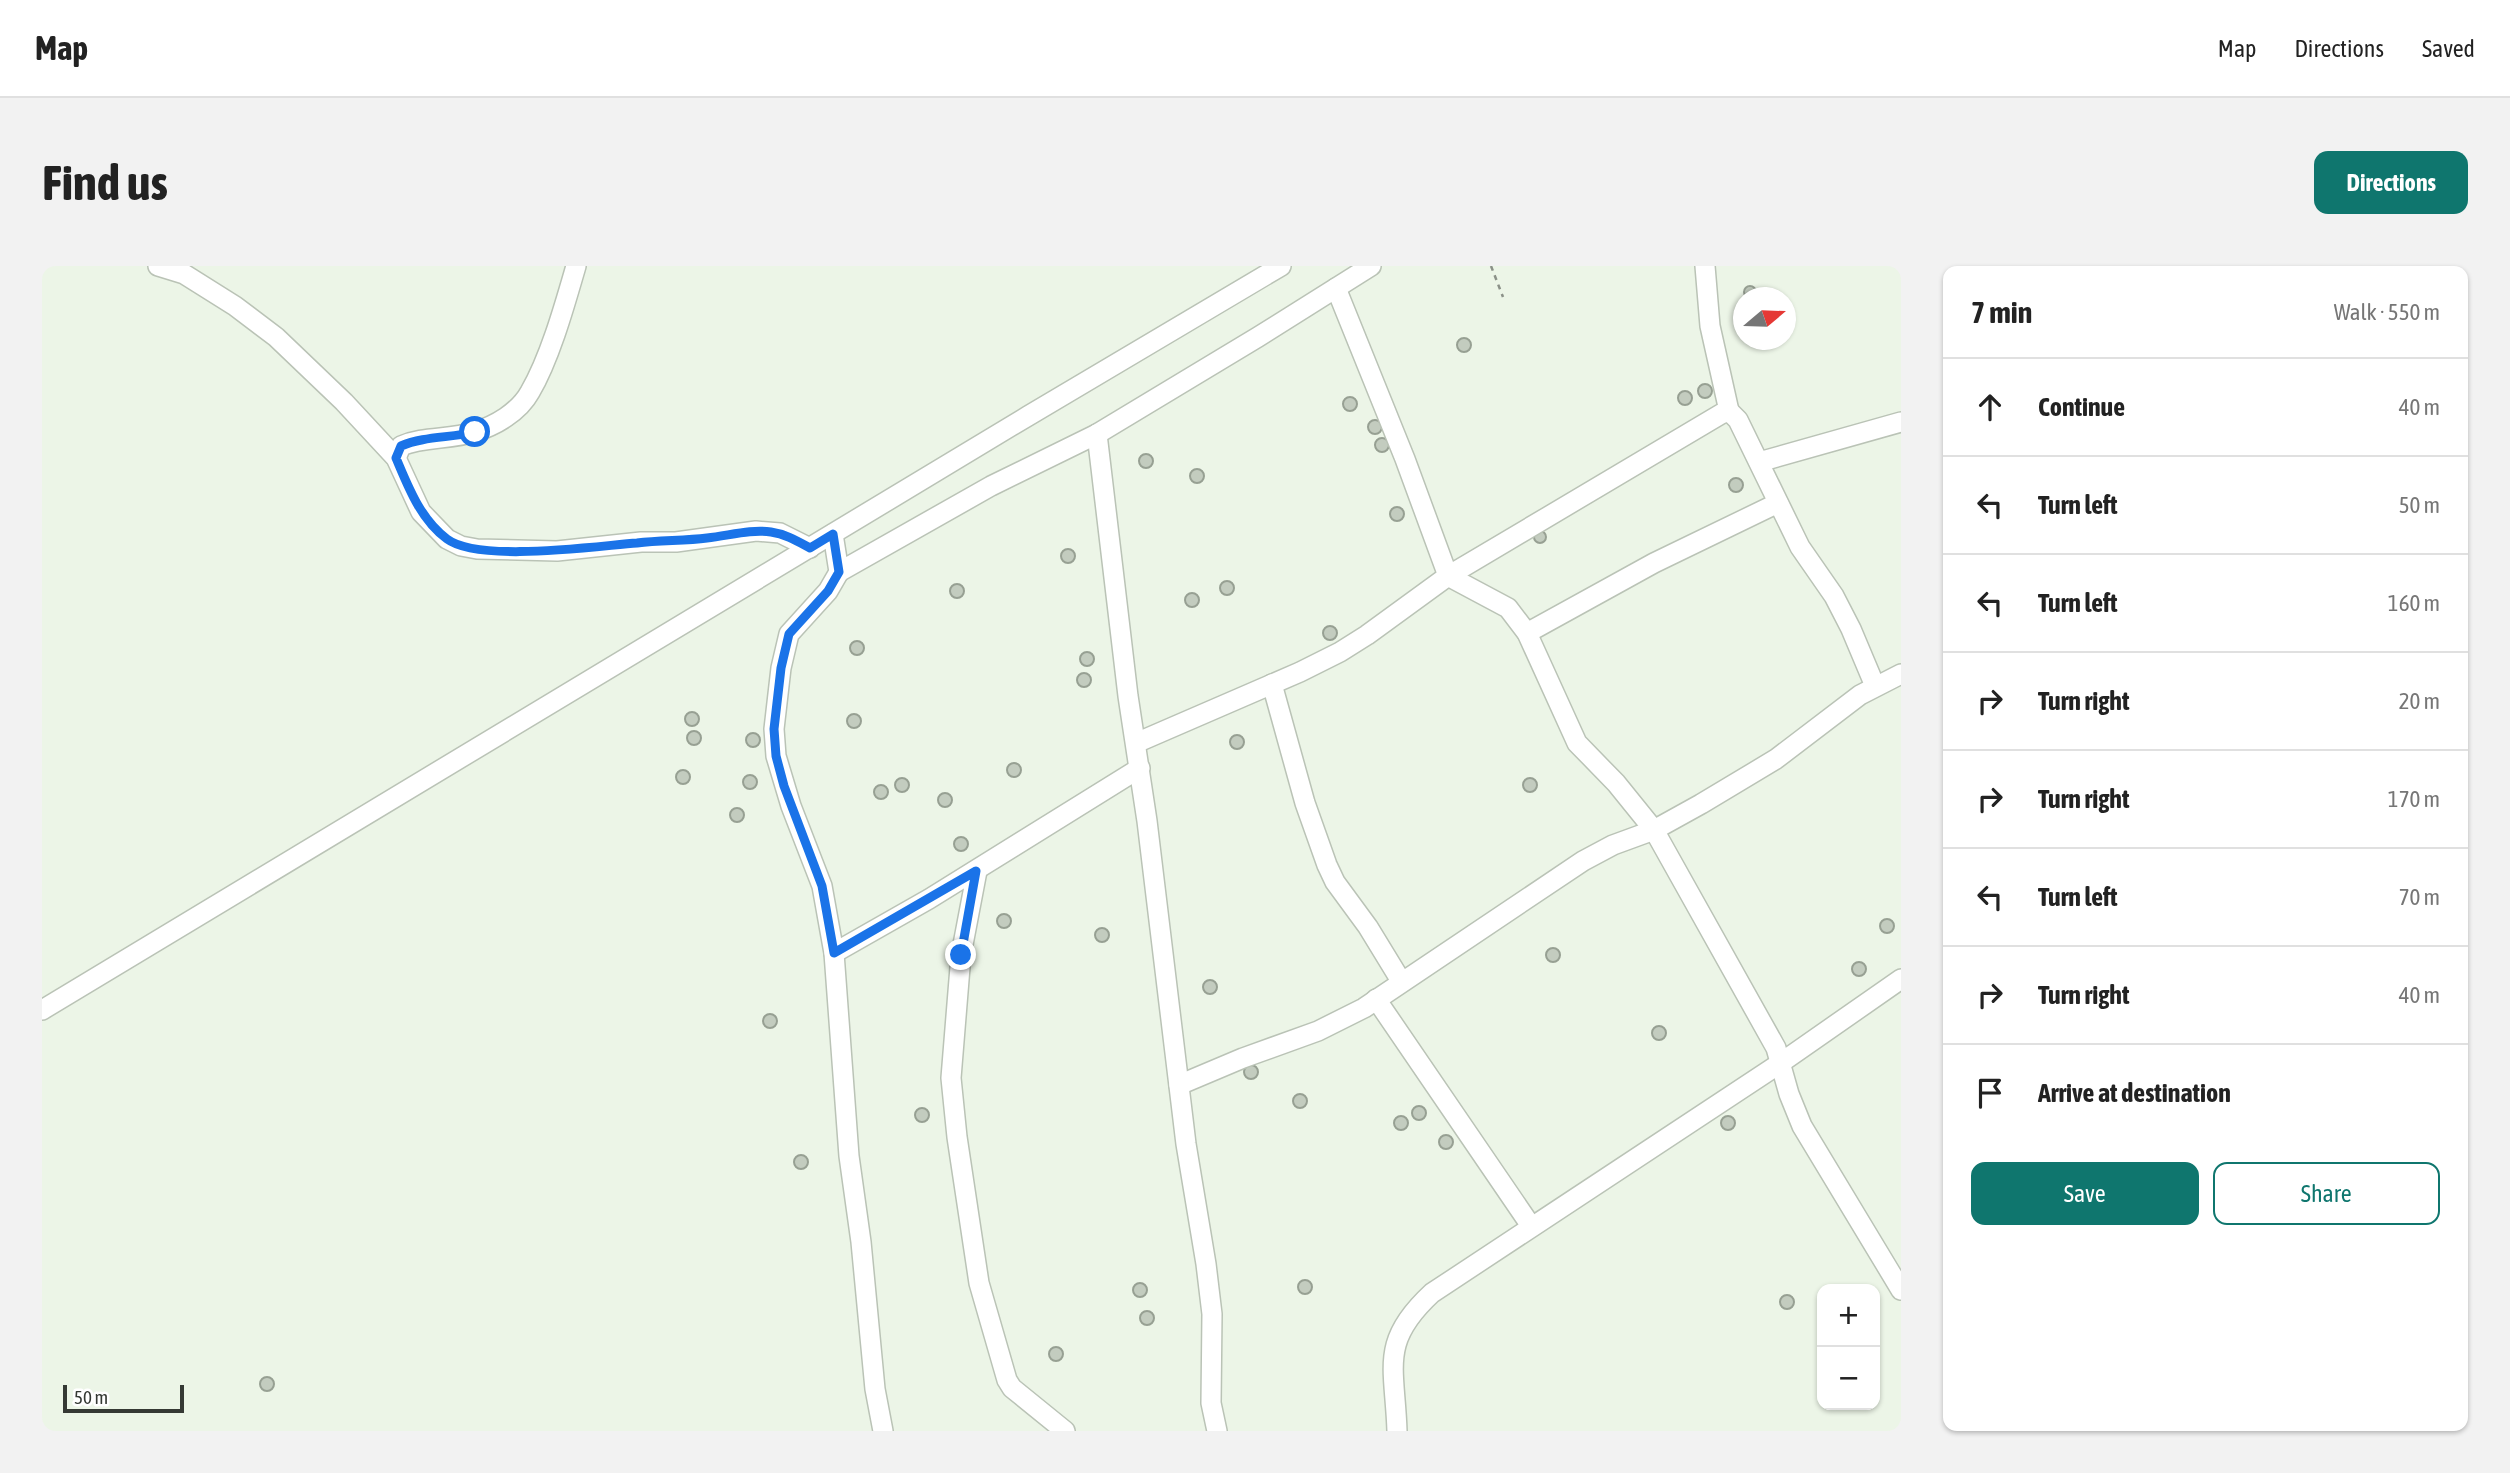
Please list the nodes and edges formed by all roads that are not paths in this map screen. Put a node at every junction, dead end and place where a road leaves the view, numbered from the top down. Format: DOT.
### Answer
graph roads {
  1 [pos="158,266"];
  2 [pos="576,266"];
  3 [pos="1282,266"];
  4 [pos="1371,266"];
  5 [pos="1705,266"];
  6 [pos="1336,288"];
  7 [pos="1729,411"];
  8 [pos="1901,422"];
  9 [pos="1097,434"];
  10 [pos="396,458"];
  11 [pos="1759,462"];
  12 [pos="1778,503"];
  13 [pos="833,534"];
  14 [pos="810,548"];
  15 [pos="839,572"];
  16 [pos="1448,576"];
  17 [pos="1527,634"];
  18 [pos="1901,674"];
  19 [pos="1272,684"];
  20 [pos="1875,686"];
  21 [pos="1136,743"];
  22 [pos="1140,768"];
  23 [pos="1654,830"];
  24 [pos="976,871"];
  25 [pos="834,953"];
  26 [pos="1901,979"];
  27 [pos="1401,981"];
  28 [pos="1376,999"];
  29 [pos="42,1010"];
  30 [pos="1782,1062"];
  31 [pos="1179,1085"];
  32 [pos="1531,1226"];
  33 [pos="1901,1290"];
  34 [pos="883,1431"];
  35 [pos="1065,1431"];
  36 [pos="1217,1431"];
  37 [pos="1398,1431"];
  1 -- 10 [label="street"];
  2 -- 10 [label="street"];
  3 -- 13 [label="street"];
  4 -- 6 [label="street"];
  5 -- 7 [label="street"];
  6 -- 9 [label="street"];
  6 -- 16 [label="street"];
  7 -- 11 [label="street"];
  7 -- 16 [label="street"];
  8 -- 11 [label="street"];
  9 -- 15 [label="street"];
  9 -- 21 [label="street"];
  10 -- 14 [label="street"];
  11 -- 12 [label="street"];
  12 -- 17 [label="street"];
  12 -- 20 [label="street"];
  13 -- 14 [label="street"];
  13 -- 15 [label="street"];
  14 -- 29 [label="street"];
  15 -- 25 [label="street"];
  16 -- 17 [label="street"];
  16 -- 19 [label="street"];
  17 -- 23 [label="street"];
  18 -- 20 [label="street"];
  19 -- 21 [label="street"];
  19 -- 27 [label="street"];
  20 -- 23 [label="street"];
  21 -- 22 [label="street"];
  22 -- 24 [label="street"];
  22 -- 31 [label="street"];
  23 -- 27 [label="street"];
  23 -- 30 [label="street"];
  24 -- 25 [label="street"];
  24 -- 35 [label="street"];
  25 -- 34 [label="street"];
  26 -- 30 [label="street"];
  27 -- 28 [label="street"];
  28 -- 31 [label="street"];
  28 -- 32 [label="street"];
  30 -- 32 [label="street"];
  30 -- 33 [label="street"];
  31 -- 36 [label="street"];
  32 -- 37 [label="street"];
}
